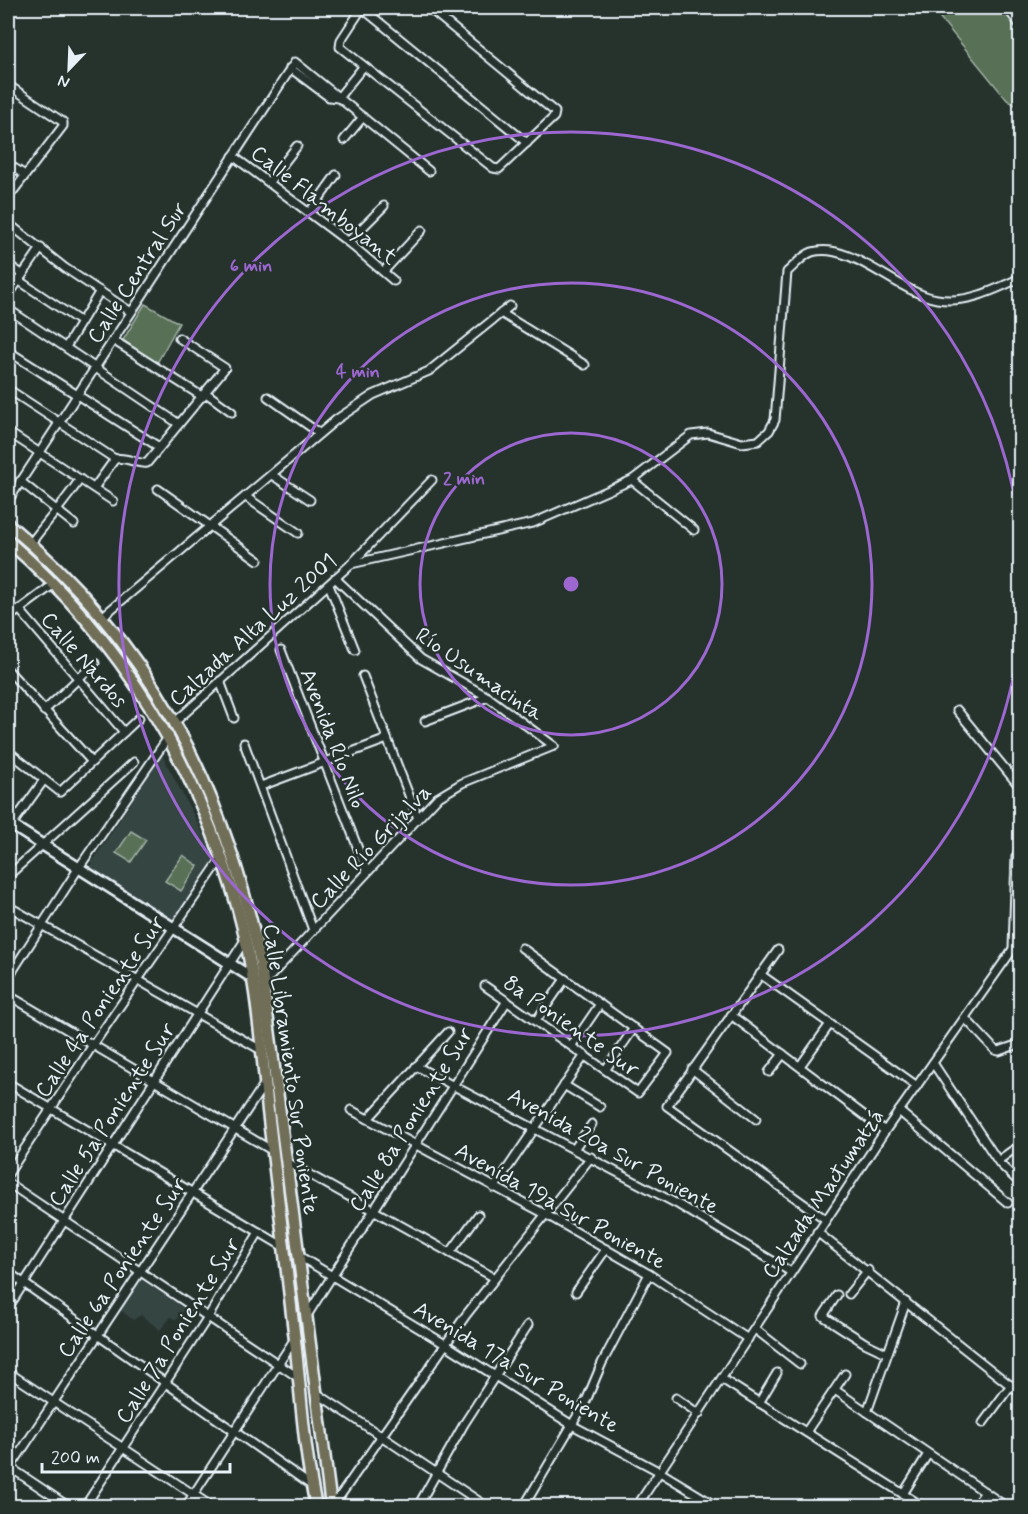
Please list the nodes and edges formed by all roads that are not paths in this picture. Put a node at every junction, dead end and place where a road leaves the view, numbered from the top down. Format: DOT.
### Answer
graph roads {
  1 [pos="362,8"];
  2 [pos="429,8"];
  3 [pos="1007,8"];
  4 [pos="1020,25"];
  5 [pos="363,67"];
  6 [pos="8,85"];
  7 [pos="338,98"];
  8 [pos="363,117"];
  9 [pos="344,140"];
  10 [pos="527,143"];
  11 [pos="297,146"];
  12 [pos="233,156"];
  13 [pos="8,164"];
  14 [pos="429,171"];
  15 [pos="25,175"];
  16 [pos="336,175"];
  17 [pos="270,182"];
  18 [pos="8,198"];
  19 [pos="384,206"];
  20 [pos="309,213"];
  21 [pos="8,223"];
  22 [pos="422,230"];
  23 [pos="348,242"];
  24 [pos="41,248"];
  25 [pos="8,265"];
  26 [pos="384,271"];
  27 [pos="20,277"];
  28 [pos="1020,278"];
  29 [pos="394,281"];
  30 [pos="100,291"];
  31 [pos="8,296"];
  32 [pos="510,306"];
  33 [pos="8,309"];
  34 [pos="131,312"];
  35 [pos="501,313"];
  36 [pos="81,322"];
  37 [pos="179,338"];
  38 [pos="113,340"];
  39 [pos="66,347"];
  40 [pos="8,353"];
  41 [pos="585,365"];
  42 [pos="96,367"];
  43 [pos="8,388"];
  44 [pos="76,395"];
  45 [pos="205,395"];
  46 [pos="268,397"];
  47 [pos="232,412"];
  48 [pos="60,422"];
  49 [pos="179,424"];
  50 [pos="8,432"];
  51 [pos="320,434"];
  52 [pos="159,447"];
  53 [pos="40,452"];
  54 [pos="115,459"];
  55 [pos="272,475"];
  56 [pos="80,479"];
  57 [pos="432,480"];
  58 [pos="632,480"];
  59 [pos="20,481"];
  60 [pos="94,489"];
  61 [pos="158,489"];
  62 [pos="246,497"];
  63 [pos="310,500"];
  64 [pos="8,501"];
  65 [pos="113,501"];
  66 [pos="58,510"];
  67 [pos="8,524"];
  68 [pos="74,524"];
  69 [pos="210,527"];
  70 [pos="694,530"];
  71 [pos="298,533"];
  72 [pos="8,541"];
  73 [pos="31,543"];
  74 [pos="258,560"];
  75 [pos="351,564"];
  76 [pos="335,578"];
  77 [pos="54,584"];
  78 [pos="329,585"];
  79 [pos="19,609"];
  80 [pos="102,617"];
  81 [pos="8,618"];
  82 [pos="281,650"];
  83 [pos="355,650"];
  84 [pos="95,663"];
  85 [pos="8,670"];
  86 [pos="363,676"];
  87 [pos="77,680"];
  88 [pos="220,681"];
  89 [pos="488,697"];
  90 [pos="957,710"];
  91 [pos="44,711"];
  92 [pos="234,717"];
  93 [pos="139,718"];
  94 [pos="424,721"];
  95 [pos="176,722"];
  96 [pos="124,732"];
  97 [pos="169,735"];
  98 [pos="387,740"];
  99 [pos="244,743"];
  100 [pos="554,746"];
  101 [pos="8,751"];
  102 [pos="92,762"];
  103 [pos="134,762"];
  104 [pos="323,762"];
  105 [pos="44,780"];
  106 [pos="261,786"];
  107 [pos="1020,787"];
  108 [pos="417,816"];
  109 [pos="9,826"];
  110 [pos="41,844"];
  111 [pos="1020,849"];
  112 [pos="221,859"];
  113 [pos="78,868"];
  114 [pos="367,872"];
  115 [pos="8,876"];
  116 [pos="8,906"];
  117 [pos="42,925"];
  118 [pos="173,929"];
  119 [pos="313,930"];
  120 [pos="1020,939"];
  121 [pos="245,940"];
  122 [pos="522,948"];
  123 [pos="1013,949"];
  124 [pos="778,950"];
  125 [pos="230,964"];
  126 [pos="760,974"];
  127 [pos="251,977"];
  128 [pos="8,978"];
  129 [pos="137,979"];
  130 [pos="565,979"];
  131 [pos="264,983"];
  132 [pos="485,986"];
  133 [pos="8,995"];
  134 [pos="507,1001"];
  135 [pos="600,1004"];
  136 [pos="197,1014"];
  137 [pos="731,1015"];
  138 [pos="965,1018"];
  139 [pos="536,1021"];
  140 [pos="830,1024"];
  141 [pos="634,1028"];
  142 [pos="448,1032"];
  143 [pos="93,1045"];
  144 [pos="572,1045"];
  145 [pos="1020,1048"];
  146 [pos="261,1050"];
  147 [pos="783,1054"];
  148 [pos="585,1055"];
  149 [pos="933,1063"];
  150 [pos="416,1066"];
  151 [pos="800,1066"];
  152 [pos="606,1069"];
  153 [pos="692,1069"];
  154 [pos="769,1072"];
  155 [pos="154,1081"];
  156 [pos="8,1083"];
  157 [pos="265,1083"];
  158 [pos="453,1085"];
  159 [pos="564,1085"];
  160 [pos="917,1086"];
  161 [pos="600,1107"];
  162 [pos="51,1109"];
  163 [pos="351,1110"];
  164 [pos="899,1111"];
  165 [pos="368,1119"];
  166 [pos="756,1119"];
  167 [pos="592,1124"];
  168 [pos="235,1128"];
  169 [pos="536,1128"];
  170 [pos="885,1131"];
  171 [pos="1020,1144"];
  172 [pos="112,1145"];
  173 [pos="415,1145"];
  174 [pos="574,1149"];
  175 [pos="273,1150"];
  176 [pos="591,1157"];
  177 [pos="999,1160"];
  178 [pos="287,1162"];
  179 [pos="8,1174"];
  180 [pos="8,1183"];
  181 [pos="1020,1183"];
  182 [pos="494,1188"];
  183 [pos="192,1192"];
  184 [pos="1008,1203"];
  185 [pos="373,1211"];
  186 [pos="545,1214"];
  187 [pos="478,1215"];
  188 [pos="825,1220"];
  189 [pos="63,1221"];
  190 [pos="259,1232"];
  191 [pos="817,1232"];
  192 [pos="284,1247"];
  193 [pos="606,1249"];
  194 [pos="450,1253"];
  195 [pos="299,1256"];
  196 [pos="868,1270"];
  197 [pos="8,1272"];
  198 [pos="140,1272"];
  199 [pos="791,1272"];
  200 [pos="649,1274"];
  201 [pos="334,1275"];
  202 [pos="495,1278"];
  203 [pos="24,1282"];
  204 [pos="576,1292"];
  205 [pos="849,1294"];
  206 [pos="837,1295"];
  207 [pos="906,1302"];
  208 [pos="8,1308"];
  209 [pos="208,1317"];
  210 [pos="306,1317"];
  211 [pos="528,1325"];
  212 [pos="755,1329"];
  213 [pos="98,1335"];
  214 [pos="748,1339"];
  215 [pos="295,1340"];
  216 [pos="445,1344"];
  217 [pos="886,1353"];
  218 [pos="277,1364"];
  219 [pos="800,1364"];
  220 [pos="8,1372"];
  221 [pos="777,1372"];
  222 [pos="313,1373"];
  223 [pos="845,1374"];
  224 [pos="299,1375"];
  225 [pos="496,1377"];
  226 [pos="722,1379"];
  227 [pos="165,1382"];
  228 [pos="1011,1385"];
  229 [pos="835,1390"];
  230 [pos="315,1392"];
  231 [pos="1020,1393"];
  232 [pos="676,1398"];
  233 [pos="53,1403"];
  234 [pos="759,1403"];
  235 [pos="867,1412"];
  236 [pos="699,1414"];
  237 [pos="983,1424"];
  238 [pos="572,1425"];
  239 [pos="234,1432"];
  240 [pos="806,1432"];
  241 [pos="381,1437"];
  242 [pos="123,1449"];
  243 [pos="928,1454"];
  244 [pos="8,1468"];
  245 [pos="660,1472"];
  246 [pos="437,1474"];
  247 [pos="312,1486"];
  248 [pos="985,1492"];
  249 [pos="903,1494"];
  250 [pos="193,1495"];
  251 [pos="1001,1503"];
  252 [pos="68,1506"];
  253 [pos="85,1506"];
  254 [pos="186,1506"];
  255 [pos="211,1506"];
  256 [pos="316,1506"];
  257 [pos="321,1506"];
  258 [pos="326,1506"];
  259 [pos="332,1506"];
  260 [pos="418,1506"];
  261 [pos="486,1506"];
  262 [pos="524,1506"];
  263 [pos="638,1506"];
  264 [pos="715,1506"];
  265 [pos="922,1506"];
  266 [pos="975,1506"];
  1 -- 5 [label="street"];
  1 -- 10 [label="street"];
  2 -- 10 [label="street"];
  3 -- 4 [label="street"];
  5 -- 7 [label="street"];
  5 -- 10 [label="street"];
  6 -- 15 [label="street"];
  7 -- 8 [label="street"];
  7 -- 12 [label="street, Calle Central Sur"];
  8 -- 9 [label="street"];
  8 -- 14 [label="street"];
  11 -- 17 [label="street"];
  12 -- 17 [label="street, Calle Flamboyant"];
  12 -- 34 [label="street, Calle Central Sur"];
  13 -- 15 [label="street"];
  15 -- 18 [label="street"];
  16 -- 20 [label="street"];
  17 -- 20 [label="street, Calle Flamboyant"];
  19 -- 23 [label="street"];
  20 -- 23 [label="street, Calle Flamboyant"];
  21 -- 24 [label="street"];
  22 -- 26 [label="street"];
  23 -- 26 [label="street, Calle Flamboyant"];
  24 -- 27 [label="street"];
  24 -- 30 [label="street"];
  25 -- 27 [label="street"];
  26 -- 29 [label="street, Calle Flamboyant"];
  27 -- 31 [label="street"];
  27 -- 36 [label="street"];
  28 -- 58 [label="street, Calzada Alta Luz 2001"];
  30 -- 34 [label="street"];
  30 -- 36 [label="street"];
  32 -- 35 [label="street"];
  33 -- 39 [label="street"];
  34 -- 38 [label="street, Calle Central Sur"];
  35 -- 41 [label="street"];
  35 -- 51 [label="street"];
  36 -- 39 [label="street"];
  37 -- 45 [label="street"];
  38 -- 42 [label="street, Calle Central Sur"];
  38 -- 45 [label="street"];
  39 -- 42 [label="street"];
  40 -- 44 [label="street"];
  42 -- 44 [label="street, Calle Central Sur"];
  42 -- 49 [label="street"];
  43 -- 48 [label="street"];
  44 -- 48 [label="street, Calle Central Sur"];
  44 -- 52 [label="street"];
  45 -- 47 [label="street"];
  45 -- 49 [label="street"];
  46 -- 51 [label="street"];
  48 -- 53 [label="street, Calle Central Sur"];
  48 -- 54 [label="street"];
  49 -- 52 [label="street"];
  50 -- 53 [label="street"];
  51 -- 55 [label="street"];
  52 -- 54 [label="street"];
  53 -- 56 [label="street"];
  53 -- 59 [label="street, Calle Central Sur"];
  54 -- 60 [label="street"];
  55 -- 62 [label="street"];
  55 -- 63 [label="street"];
  56 -- 60 [label="street"];
  56 -- 66 [label="street"];
  57 -- 75 [label="street"];
  58 -- 70 [label="street"];
  58 -- 75 [label="street, Calzada Alta Luz 2001"];
  59 -- 64 [label="street, Calle Central Sur"];
  59 -- 66 [label="street"];
  60 -- 65 [label="street"];
  61 -- 69 [label="street"];
  62 -- 69 [label="street"];
  62 -- 71 [label="street"];
  66 -- 68 [label="street"];
  66 -- 73 [label="street"];
  67 -- 73 [label="main road, Calle Libramiento Sur Poniente"];
  69 -- 74 [label="street"];
  69 -- 80 [label="street"];
  72 -- 77 [label="main road, Calle Libramiento Sur Poniente"];
  73 -- 80 [label="main road, Calle Libramiento Sur Poniente"];
  75 -- 76 [label="street, Calzada Alta Luz 2001"];
  76 -- 78 [label="street, Calzada Alta Luz 2001"];
  76 -- 89 [label="street, Río Usumacinta"];
  77 -- 79 [label="street"];
  77 -- 97 [label="main road, Calle Libramiento Sur Poniente"];
  78 -- 83 [label="street"];
  78 -- 88 [label="street, Calzada Alta Luz 2001"];
  79 -- 81 [label="street"];
  79 -- 87 [label="street, Calle Nardos"];
  80 -- 95 [label="main road, Calle Libramiento Sur Poniente"];
  82 -- 104 [label="street, Avenida Río Nilo"];
  84 -- 87 [label="street"];
  85 -- 91 [label="street"];
  86 -- 98 [label="street"];
  87 -- 91 [label="street"];
  87 -- 96 [label="street, Calle Nardos"];
  88 -- 92 [label="street"];
  88 -- 95 [label="street, Calzada Alta Luz 2001"];
  89 -- 94 [label="street"];
  89 -- 100 [label="street, Río Usumacinta"];
  90 -- 107 [label="street"];
  91 -- 102 [label="street"];
  93 -- 96 [label="street"];
  95 -- 131 [label="main road, Calle Libramiento Sur Poniente"];
  96 -- 102 [label="street"];
  97 -- 112 [label="main road, Calle Libramiento Sur Poniente"];
  97 -- 113 [label="street"];
  98 -- 104 [label="street"];
  98 -- 108 [label="street"];
  99 -- 106 [label="street"];
  100 -- 108 [label="street, Calle Río Grijalva"];
  101 -- 105 [label="street"];
  102 -- 105 [label="street"];
  103 -- 110 [label="street"];
  104 -- 106 [label="street"];
  104 -- 114 [label="street, Avenida Río Nilo"];
  105 -- 109 [label="street"];
  106 -- 119 [label="street"];
  108 -- 114 [label="street, Calle Río Grijalva"];
  109 -- 110 [label="street"];
  110 -- 113 [label="street"];
  110 -- 115 [label="street"];
  111 -- 123 [label="street"];
  112 -- 118 [label="street, Calle 4a Poniente Sur"];
  112 -- 121 [label="main road, Calle Libramiento Sur Poniente"];
  113 -- 117 [label="street"];
  113 -- 118 [label="street"];
  114 -- 119 [label="street, Calle Río Grijalva"];
  116 -- 117 [label="street"];
  117 -- 128 [label="street"];
  117 -- 129 [label="street"];
  118 -- 125 [label="street"];
  118 -- 129 [label="street, Calle 4a Poniente Sur"];
  119 -- 131 [label="street, Calle Río Grijalva"];
  120 -- 123 [label="street, Calzada Mactumatzá"];
  121 -- 125 [label="street, Calle 5a Poniente Sur"];
  121 -- 127 [label="main road, Calle Libramiento Sur Poniente"];
  122 -- 130 [label="street"];
  123 -- 138 [label="street, Calzada Mactumatzá"];
  124 -- 126 [label="street"];
  125 -- 127 [label="street"];
  125 -- 136 [label="street, Calle 5a Poniente Sur"];
  126 -- 137 [label="street"];
  126 -- 140 [label="street"];
  127 -- 146 [label="main road, Calle Libramiento Sur Poniente"];
  129 -- 136 [label="street"];
  129 -- 143 [label="street, Calle 4a Poniente Sur"];
  130 -- 135 [label="street"];
  130 -- 139 [label="street"];
  131 -- 178 [label="main road, Calle Libramiento Sur Poniente"];
  132 -- 134 [label="street, 8a Poniente Sur"];
  133 -- 143 [label="street"];
  134 -- 139 [label="street, 8a Poniente Sur"];
  134 -- 158 [label="street, Calle 8a Poniente Sur"];
  135 -- 141 [label="street"];
  135 -- 144 [label="street"];
  136 -- 146 [label="street"];
  136 -- 155 [label="street, Calle 5a Poniente Sur"];
  137 -- 147 [label="street"];
  137 -- 153 [label="street"];
  138 -- 145 [label="street"];
  138 -- 149 [label="street, Calzada Mactumatzá"];
  139 -- 144 [label="street, 8a Poniente Sur"];
  140 -- 151 [label="street"];
  140 -- 160 [label="street"];
  141 -- 152 [label="street"];
  141 -- 152 [label="street, 8a Poniente Sur"];
  142 -- 150 [label="street"];
  143 -- 155 [label="street"];
  143 -- 162 [label="street, Calle 4a Poniente Sur"];
  144 -- 148 [label="street, 8a Poniente Sur"];
  146 -- 157 [label="main road, Calle Libramiento Sur Poniente"];
  147 -- 151 [label="street"];
  147 -- 154 [label="street"];
  148 -- 152 [label="street, 8a Poniente Sur"];
  148 -- 159 [label="street"];
  149 -- 160 [label="street, Calzada Mactumatzá"];
  149 -- 177 [label="street"];
  150 -- 158 [label="street, Avenida 20a Sur Poniente"];
  150 -- 165 [label="street"];
  151 -- 170 [label="street"];
  153 -- 166 [label="street"];
  153 -- 188 [label="street"];
  155 -- 168 [label="street"];
  155 -- 172 [label="street, Calle 5a Poniente Sur"];
  156 -- 162 [label="street"];
  157 -- 168 [label="street, Calle 6a Poniente Sur"];
  157 -- 175 [label="main road, Calle Libramiento Sur Poniente"];
  158 -- 169 [label="street, Avenida 20a Sur Poniente"];
  158 -- 173 [label="street, Calle 8a Poniente Sur"];
  159 -- 161 [label="street"];
  159 -- 169 [label="street"];
  160 -- 164 [label="street, Calzada Mactumatzá"];
  162 -- 172 [label="street"];
  162 -- 179 [label="street, Calle 4a Poniente Sur"];
  163 -- 165 [label="street, Avenida 19a Sur Poniente"];
  164 -- 170 [label="street, Calzada Mactumatzá"];
  164 -- 184 [label="street"];
  165 -- 173 [label="street, Avenida 19a Sur Poniente"];
  167 -- 174 [label="street"];
  168 -- 175 [label="street"];
  168 -- 183 [label="street, Calle 6a Poniente Sur"];
  169 -- 174 [label="street, Avenida 20a Sur Poniente"];
  169 -- 182 [label="street"];
  170 -- 188 [label="street, Calzada Mactumatzá"];
  171 -- 177 [label="street"];
  172 -- 183 [label="street"];
  172 -- 189 [label="street, Calle 5a Poniente Sur"];
  173 -- 182 [label="street, Avenida 19a Sur Poniente"];
  173 -- 185 [label="street, Calle 8a Poniente Sur"];
  174 -- 176 [label="street, Avenida 20a Sur Poniente"];
  175 -- 192 [label="main road, Calle Libramiento Sur Poniente"];
  176 -- 186 [label="street"];
  176 -- 199 [label="street, Avenida 20a Sur Poniente"];
  177 -- 181 [label="street"];
  178 -- 185 [label="street"];
  178 -- 195 [label="main road, Calle Libramiento Sur Poniente"];
  180 -- 189 [label="street"];
  182 -- 186 [label="street, Avenida 19a Sur Poniente"];
  183 -- 190 [label="street"];
  183 -- 198 [label="street, Calle 6a Poniente Sur"];
  185 -- 194 [label="street"];
  185 -- 201 [label="street, Calle 8a Poniente Sur"];
  186 -- 193 [label="street, Avenida 19a Sur Poniente"];
  186 -- 202 [label="street"];
  187 -- 194 [label="street"];
  188 -- 191 [label="street, Calzada Mactumatzá"];
  189 -- 198 [label="street"];
  189 -- 203 [label="street, Calle 5a Poniente Sur"];
  190 -- 192 [label="street"];
  190 -- 209 [label="street, Calle 7a Poniente Sur"];
  191 -- 196 [label="street"];
  191 -- 199 [label="street, Calzada Mactumatzá"];
  192 -- 215 [label="main road, Calle Libramiento Sur Poniente"];
  193 -- 200 [label="street, Avenida 19a Sur Poniente"];
  193 -- 204 [label="street"];
  194 -- 202 [label="street"];
  195 -- 201 [label="street, Avenida 17a Sur Poniente"];
  195 -- 210 [label="main road, Calle Libramiento Sur Poniente"];
  196 -- 205 [label="street"];
  196 -- 207 [label="street"];
  197 -- 203 [label="street"];
  198 -- 209 [label="street"];
  198 -- 213 [label="street, Calle 6a Poniente Sur"];
  199 -- 212 [label="street, Calzada Mactumatzá"];
  200 -- 214 [label="street, Avenida 19a Sur Poniente"];
  200 -- 238 [label="street"];
  201 -- 210 [label="street, Calle 8a Poniente Sur"];
  201 -- 216 [label="street, Avenida 17a Sur Poniente"];
  202 -- 216 [label="street"];
  203 -- 208 [label="street, Calle 5a Poniente Sur"];
  203 -- 213 [label="street"];
  206 -- 217 [label="street"];
  207 -- 217 [label="street"];
  207 -- 228 [label="street"];
  209 -- 218 [label="street"];
  209 -- 227 [label="street, Calle 7a Poniente Sur"];
  210 -- 222 [label="main road, Calle Libramiento Sur Poniente"];
  211 -- 225 [label="street"];
  212 -- 214 [label="street, Calzada Mactumatzá"];
  212 -- 219 [label="street"];
  213 -- 227 [label="street"];
  213 -- 233 [label="street, Calle 6a Poniente Sur"];
  214 -- 226 [label="street, Calzada Mactumatzá"];
  215 -- 218 [label="street"];
  215 -- 224 [label="main road, Calle Libramiento Sur Poniente"];
  216 -- 225 [label="street, Avenida 17a Sur Poniente"];
  216 -- 241 [label="street"];
  217 -- 235 [label="street"];
  218 -- 224 [label="street"];
  218 -- 239 [label="street"];
  220 -- 233 [label="street"];
  221 -- 234 [label="street"];
  222 -- 230 [label="main road, Calle Libramiento Sur Poniente"];
  222 -- 258 [label="main road, Calle Libramiento Sur Poniente"];
  223 -- 229 [label="street"];
  224 -- 247 [label="main road, Calle Libramiento Sur Poniente"];
  224 -- 257 [label="main road, Calle Libramiento Sur Poniente"];
  225 -- 238 [label="street, Avenida 17a Sur Poniente"];
  225 -- 246 [label="street"];
  226 -- 234 [label="street"];
  226 -- 236 [label="street, Calzada Mactumatzá"];
  227 -- 239 [label="street"];
  227 -- 242 [label="street, Calle 7a Poniente Sur"];
  228 -- 231 [label="street"];
  228 -- 237 [label="street"];
  229 -- 235 [label="street"];
  229 -- 240 [label="street"];
  230 -- 241 [label="street"];
  230 -- 259 [label="main road, Calle Libramiento Sur Poniente"];
  232 -- 236 [label="street"];
  233 -- 242 [label="street"];
  233 -- 244 [label="street, Calle 6a Poniente Sur"];
  234 -- 240 [label="street"];
  235 -- 243 [label="street"];
  236 -- 245 [label="street, Calzada Mactumatzá"];
  238 -- 245 [label="street, Avenida 17a Sur Poniente"];
  238 -- 262 [label="street"];
  239 -- 247 [label="street"];
  239 -- 250 [label="street"];
  240 -- 249 [label="street"];
  241 -- 246 [label="street"];
  241 -- 259 [label="street"];
  242 -- 250 [label="street"];
  242 -- 253 [label="street, Calle 7a Poniente Sur"];
  243 -- 248 [label="street"];
  243 -- 249 [label="street"];
  244 -- 252 [label="street"];
  245 -- 263 [label="street, Calzada Mactumatzá"];
  245 -- 264 [label="street, Avenida 17a Sur Poniente"];
  246 -- 260 [label="street"];
  246 -- 261 [label="street"];
  247 -- 256 [label="main road, Calle Libramiento Sur Poniente"];
  248 -- 251 [label="street"];
  248 -- 266 [label="street"];
  249 -- 265 [label="street"];
  250 -- 254 [label="street"];
  250 -- 255 [label="street"];
}
